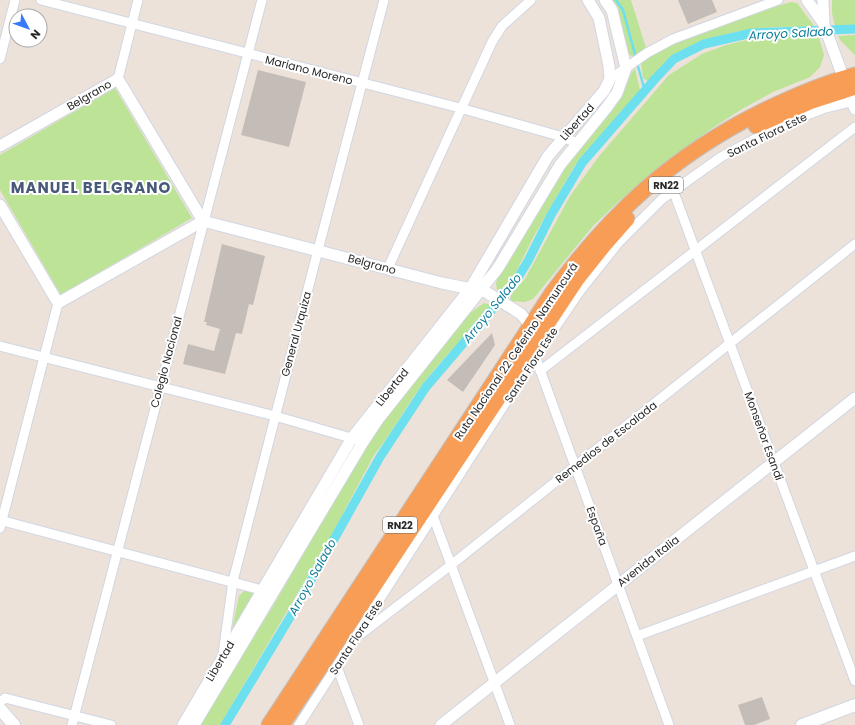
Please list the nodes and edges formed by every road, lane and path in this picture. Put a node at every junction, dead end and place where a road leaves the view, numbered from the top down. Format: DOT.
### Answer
graph roads {
  1 [pos="15,0"];
  2 [pos="41,0"];
  3 [pos="138,0"];
  4 [pos="262,0"];
  5 [pos="384,0"];
  6 [pos="531,0"];
  7 [pos="588,0"];
  8 [pos="606,0"];
  9 [pos="778,0"];
  10 [pos="807,0"];
  11 [pos="823,0"];
  12 [pos="132,24"];
  13 [pos="824,25"];
  14 [pos="248,54"];
  15 [pos="0,59"];
  16 [pos="629,66"];
  17 [pos="118,79"];
  18 [pos="610,79"];
  19 [pos="363,84"];
  20 [pos="852,91"];
  21 [pos="460,108"];
  22 [pos="855,127"];
  23 [pos="563,137"];
  24 [pos="577,142"];
  25 [pos="0,146"];
  26 [pos="673,190"];
  27 [pos="0,205"];
  28 [pos="203,221"];
  29 [pos="855,244"];
  30 [pos="318,250"];
  31 [pos="695,251"];
  32 [pos="388,268"];
  33 [pos="475,290"];
  34 [pos="58,303"];
  35 [pos="531,326"];
  36 [pos="730,344"];
  37 [pos="0,346"];
  38 [pos="534,350"];
  39 [pos="45,358"];
  40 [pos="540,371"];
  41 [pos="160,387"];
  42 [pos="855,398"];
  43 [pos="274,416"];
  44 [pos="357,440"];
  45 [pos="774,462"];
  46 [pos="575,467"];
  47 [pos="433,516"];
  48 [pos="1,522"];
  49 [pos="118,552"];
  50 [pos="855,556"];
  51 [pos="451,565"];
  52 [pos="814,571"];
  53 [pos="233,581"];
  54 [pos="618,585"];
  55 [pos="268,591"];
  56 [pos="637,636"];
  57 [pos="355,639"];
  58 [pos="223,656"];
  59 [pos="337,667"];
  60 [pos="226,671"];
  61 [pos="855,681"];
  62 [pos="495,683"];
  63 [pos="0,702"];
  64 [pos="855,705"];
  65 [pos="0,708"];
  66 [pos="75,715"];
  67 [pos="14,725"];
  68 [pos="72,725"];
  69 [pos="111,725"];
  70 [pos="183,725"];
  71 [pos="194,725"];
  72 [pos="269,725"];
  73 [pos="282,725"];
  74 [pos="300,725"];
  75 [pos="359,725"];
  76 [pos="442,725"];
  77 [pos="510,725"];
  78 [pos="669,725"];
  79 [pos="802,725"];
  1 -- 15 [label="street"];
  2 -- 12 [label="street, Mariano Moreno"];
  3 -- 12 [label="street"];
  4 -- 14 [label="street, Colegio Nacional"];
  5 -- 19 [label="street, General Urquiza"];
  6 -- 21 [label="street"];
  7 -- 18 [label="street"];
  8 -- 16 [label="street"];
  9 -- 16 [label="street, Libertad"];
  10 -- 13 [label="street"];
  11 -- 13 [label="street"];
  12 -- 14 [label="street, Mariano Moreno"];
  12 -- 17 [label="street"];
  13 -- 20 [label="street"];
  14 -- 19 [label="street, Mariano Moreno"];
  14 -- 28 [label="street, Colegio Nacional"];
  16 -- 18 [label="street, Libertad"];
  16 -- 24 [label="street, Libertad"];
  17 -- 25 [label="street, Belgrano"];
  17 -- 28 [label="street, Belgrano"];
  18 -- 23 [label="street, Libertad"];
  19 -- 21 [label="street, Mariano Moreno"];
  19 -- 30 [label="street, General Urquiza"];
  20 -- 26 [label="street, Santa Flora Este"];
  20 -- 35 [label="highway, Ruta Nacional 22 Ceferino Namuncurá / RN22"];
  20 -- 38 [label="highway, Ruta Nacional 22 Ceferino Namuncurá / RN22"];
  21 -- 23 [label="street, Mariano Moreno"];
  21 -- 32 [label="street"];
  22 -- 31 [label="street"];
  23 -- 24 [label="street, Mariano Moreno"];
  23 -- 33 [label="street, Libertad"];
  24 -- 33 [label="street, Libertad"];
  26 -- 31 [label="street, Monseñor Esandi"];
  26 -- 38 [label="street, Santa Flora Este"];
  27 -- 34 [label="street"];
  28 -- 30 [label="street, Belgrano"];
  28 -- 34 [label="street"];
  28 -- 41 [label="street, Colegio Nacional"];
  29 -- 36 [label="street, Remedios de Escalada"];
  30 -- 32 [label="street, Belgrano"];
  30 -- 43 [label="street, General Urquiza"];
  31 -- 36 [label="street, Monseñor Esandi"];
  31 -- 40 [label="street"];
  32 -- 33 [label="street, Belgrano"];
  33 -- 35 [label="street, Belgrano"];
  33 -- 44 [label="street, Libertad"];
  34 -- 39 [label="street"];
  35 -- 38 [label="street, España"];
  35 -- 72 [label="highway, Ruta Nacional 22 Ceferino Namuncurá / RN22"];
  36 -- 45 [label="street, Monseñor Esandi"];
  36 -- 46 [label="street, Remedios de Escalada"];
  37 -- 39 [label="street"];
  38 -- 40 [label="street, España"];
  38 -- 47 [label="street, Santa Flora Este"];
  38 -- 73 [label="highway, Ruta Nacional 22 Ceferino Namuncurá / RN22"];
  39 -- 41 [label="street"];
  39 -- 48 [label="street"];
  40 -- 46 [label="street, España"];
  41 -- 43 [label="street"];
  41 -- 49 [label="street, Colegio Nacional"];
  42 -- 45 [label="street, Avenida Italia"];
  43 -- 44 [label="street"];
  43 -- 53 [label="street, General Urquiza"];
  44 -- 55 [label="street, Libertad"];
  45 -- 52 [label="street, Monseñor Esandi"];
  45 -- 54 [label="street, Avenida Italia"];
  46 -- 51 [label="street, Remedios de Escalada"];
  46 -- 54 [label="street, España"];
  47 -- 51 [label="street"];
  47 -- 57 [label="street, Santa Flora Este"];
  48 -- 49 [label="street"];
  49 -- 53 [label="street"];
  49 -- 66 [label="street, Colegio Nacional"];
  50 -- 52 [label="street"];
  51 -- 57 [label="street, Remedios de Escalada"];
  51 -- 62 [label="street"];
  52 -- 56 [label="street"];
  52 -- 61 [label="street, Monseñor Esandi"];
  53 -- 55 [label="street"];
  53 -- 58 [label="street, General Urquiza"];
  54 -- 56 [label="street, España"];
  54 -- 62 [label="street, Avenida Italia"];
  55 -- 58 [label="street, Libertad"];
  55 -- 60 [label="street, Libertad"];
  56 -- 78 [label="street, España"];
  57 -- 59 [label="street, Santa Flora Este"];
  58 -- 60 [label="street, General Urquiza"];
  58 -- 70 [label="street, Libertad"];
  59 -- 74 [label="street, Santa Flora Este"];
  59 -- 75 [label="street"];
  60 -- 71 [label="street, Libertad"];
  62 -- 76 [label="street, Avenida Italia"];
  62 -- 77 [label="street"];
  63 -- 66 [label="street"];
  64 -- 79 [label="main road"];
  65 -- 67 [label="main road"];
  66 -- 68 [label="street, Colegio Nacional"];
  66 -- 69 [label="street"];
}
